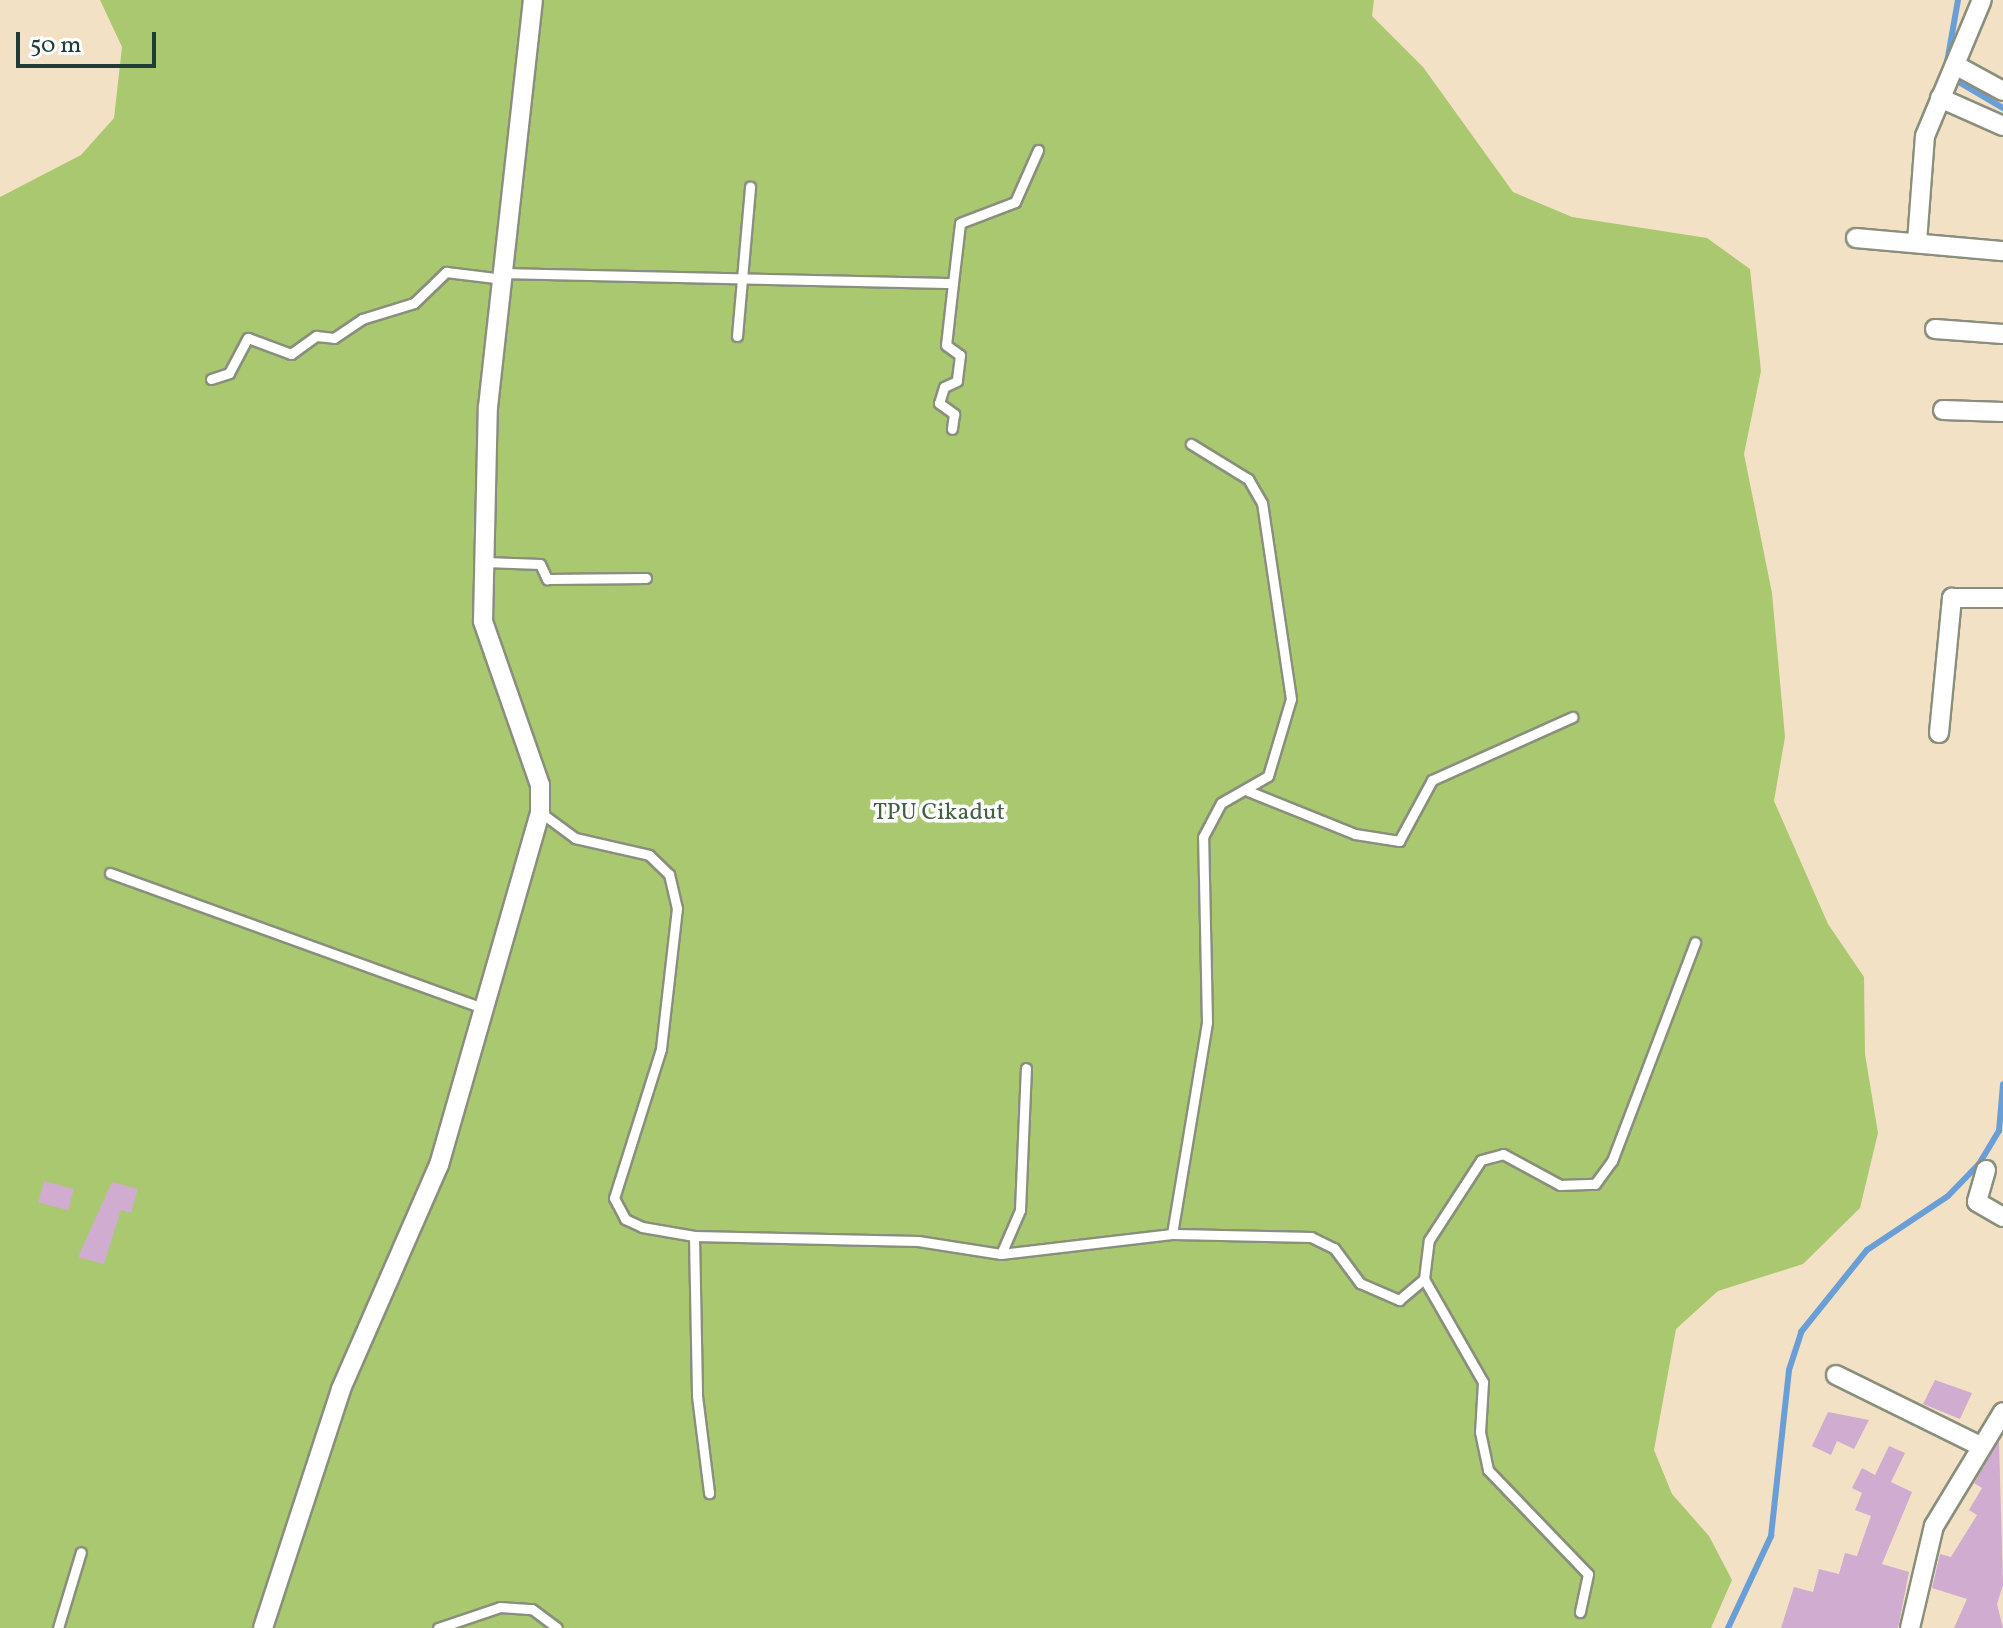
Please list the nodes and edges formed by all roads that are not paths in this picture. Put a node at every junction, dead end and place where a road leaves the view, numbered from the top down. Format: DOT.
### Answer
graph roads {
  1 [pos="533,0"];
  2 [pos="1982,0"];
  3 [pos="1957,66"];
  4 [pos="2003,91"];
  5 [pos="1940,98"];
  6 [pos="2003,126"];
  7 [pos="1038,150"];
  8 [pos="750,187"];
  9 [pos="1856,238"];
  10 [pos="1917,242"];
  11 [pos="2003,251"];
  12 [pos="505,276"];
  13 [pos="739,280"];
  14 [pos="953,283"];
  15 [pos="1935,329"];
  16 [pos="2003,334"];
  17 [pos="737,336"];
  18 [pos="211,379"];
  19 [pos="1943,410"];
  20 [pos="2003,412"];
  21 [pos="952,429"];
  22 [pos="1191,444"];
  23 [pos="485,562"];
  24 [pos="646,578"];
  25 [pos="2003,598"];
  26 [pos="1572,717"];
  27 [pos="1939,733"];
  28 [pos="1248,791"];
  29 [pos="540,812"];
  30 [pos="110,873"];
  31 [pos="1695,942"];
  32 [pos="487,1010"];
  33 [pos="1026,1068"];
  34 [pos="1986,1170"];
  35 [pos="2003,1217"];
  36 [pos="1172,1234"];
  37 [pos="694,1236"];
  38 [pos="1001,1254"];
  39 [pos="1424,1279"];
  40 [pos="1836,1375"];
  41 [pos="2003,1412"];
  42 [pos="1980,1446"];
  43 [pos="709,1493"];
  44 [pos="81,1552"];
  45 [pos="1580,1612"];
  46 [pos="58,1628"];
  47 [pos="263,1628"];
  48 [pos="438,1628"];
  49 [pos="557,1628"];
  50 [pos="1910,1628"];
  1 -- 12 [label="street"];
  2 -- 3 [label="street"];
  3 -- 4 [label="street"];
  3 -- 5 [label="street"];
  5 -- 6 [label="street"];
  5 -- 10 [label="street"];
  7 -- 14 [label="lane"];
  8 -- 13 [label="lane"];
  9 -- 10 [label="street"];
  10 -- 11 [label="street"];
  12 -- 13 [label="lane"];
  12 -- 18 [label="lane"];
  12 -- 23 [label="street"];
  13 -- 14 [label="lane"];
  13 -- 17 [label="lane"];
  14 -- 21 [label="lane"];
  15 -- 16 [label="street"];
  19 -- 20 [label="street"];
  22 -- 28 [label="lane"];
  23 -- 24 [label="lane"];
  23 -- 29 [label="street"];
  25 -- 27 [label="street"];
  26 -- 28 [label="lane"];
  28 -- 36 [label="lane"];
  29 -- 32 [label="street"];
  29 -- 37 [label="lane"];
  30 -- 32 [label="lane"];
  31 -- 39 [label="lane"];
  32 -- 47 [label="street"];
  33 -- 38 [label="lane"];
  34 -- 35 [label="street"];
  36 -- 38 [label="lane"];
  36 -- 39 [label="lane"];
  37 -- 38 [label="lane"];
  37 -- 43 [label="lane"];
  39 -- 45 [label="lane"];
  40 -- 42 [label="street"];
  41 -- 42 [label="street"];
  42 -- 50 [label="street"];
  44 -- 46 [label="lane"];
  48 -- 49 [label="lane"];
}
